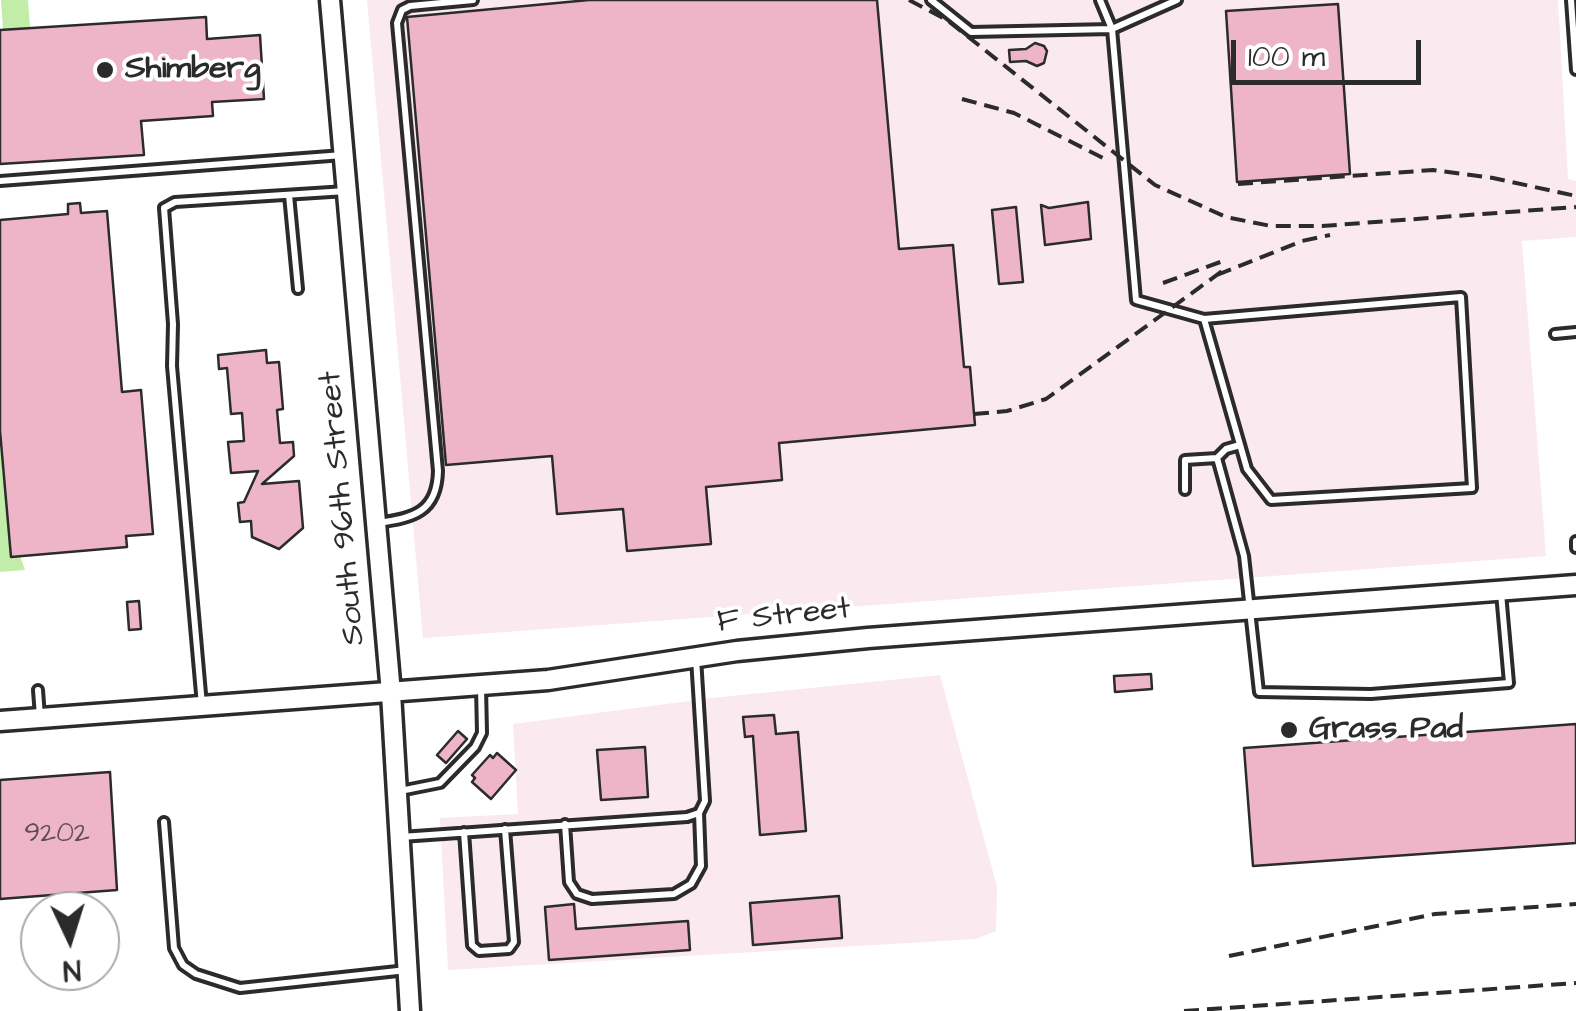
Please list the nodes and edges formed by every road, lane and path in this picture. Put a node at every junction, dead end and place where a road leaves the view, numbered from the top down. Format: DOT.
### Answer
graph roads {
  1 [pos="330,0"];
  2 [pos="474,0"];
  3 [pos="931,0"];
  4 [pos="1100,0"];
  5 [pos="1178,0"];
  6 [pos="1570,0"];
  7 [pos="1112,29"];
  8 [pos="1576,70"];
  9 [pos="344,155"];
  10 [pos="0,181"];
  11 [pos="347,191"];
  12 [pos="289,195"];
  13 [pos="298,289"];
  14 [pos="1204,320"];
  15 [pos="1576,332"];
  16 [pos="1556,334"];
  17 [pos="1240,445"];
  18 [pos="1217,458"];
  19 [pos="1185,490"];
  20 [pos="376,524"];
  21 [pos="1576,586"];
  22 [pos="1501,591"];
  23 [pos="1248,610"];
  24 [pos="696,657"];
  25 [pos="480,686"];
  26 [pos="38,690"];
  27 [pos="391,693"];
  28 [pos="202,706"];
  29 [pos="40,718"];
  30 [pos="0,721"];
  31 [pos="398,791"];
  32 [pos="700,813"];
  33 [pos="164,822"];
  34 [pos="566,824"];
  35 [pos="505,828"];
  36 [pos="464,832"];
  37 [pos="401,837"];
  38 [pos="408,970"];
  39 [pos="410,1002"];
  1 -- 9 [label="street, South 96th Street"];
  2 -- 20 [label="lane"];
  3 -- 7 [label="lane"];
  4 -- 7 [label="lane"];
  5 -- 7 [label="lane"];
  6 -- 8 [label="lane"];
  7 -- 14 [label="lane"];
  9 -- 10 [label="lane"];
  9 -- 11 [label="street, South 96th Street"];
  11 -- 12 [label="lane"];
  11 -- 20 [label="street, South 96th Street"];
  12 -- 13 [label="lane"];
  12 -- 28 [label="lane"];
  14 -- 17 [label="lane"];
  14 -- 17 [label="lane"];
  15 -- 16 [label="lane"];
  17 -- 18 [label="lane"];
  18 -- 19 [label="lane"];
  18 -- 23 [label="lane"];
  20 -- 27 [label="street, South 96th Street"];
  21 -- 22 [label="street, F Street"];
  22 -- 23 [label="street, F Street"];
  22 -- 23 [label="lane"];
  23 -- 24 [label="street, F Street"];
  24 -- 25 [label="street, F Street"];
  24 -- 32 [label="lane"];
  25 -- 27 [label="street, F Street"];
  25 -- 31 [label="lane"];
  26 -- 29 [label="lane"];
  27 -- 28 [label="street, F Street"];
  27 -- 31 [label="street, South 96th Street"];
  28 -- 29 [label="street, F Street"];
  29 -- 30 [label="street, F Street"];
  31 -- 37 [label="street, South 96th Street"];
  32 -- 34 [label="lane"];
  32 -- 34 [label="lane"];
  33 -- 38 [label="lane"];
  34 -- 35 [label="lane"];
  35 -- 36 [label="lane"];
  35 -- 36 [label="lane"];
  36 -- 37 [label="lane"];
  37 -- 38 [label="street, South 96th Street"];
  38 -- 39 [label="street, South 96th Street"];
}
